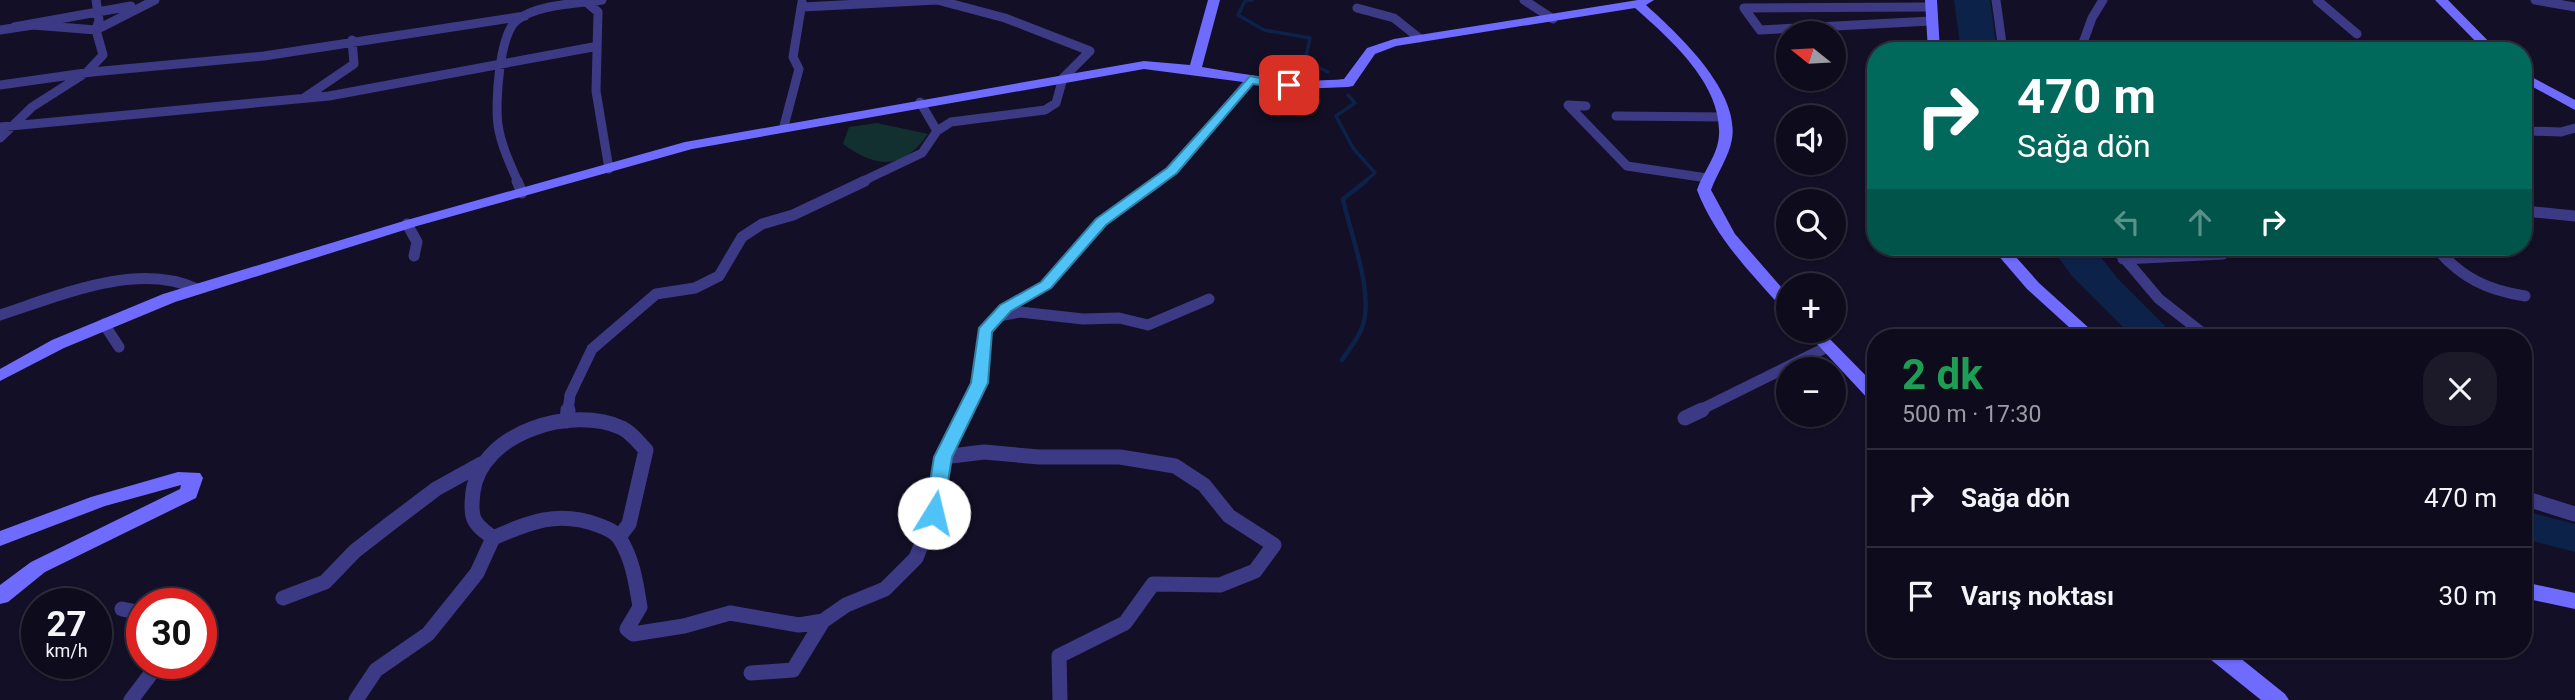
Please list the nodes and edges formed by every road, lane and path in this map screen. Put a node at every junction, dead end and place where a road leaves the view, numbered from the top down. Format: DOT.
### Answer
graph roads {
  1 [pos="96,0"];
  2 [pos="602,0"];
  3 [pos="937,0"];
  4 [pos="1214,0"];
  5 [pos="1524,0"];
  6 [pos="1996,0"];
  7 [pos="2103,0"];
  8 [pos="2317,0"];
  9 [pos="2441,0"];
  10 [pos="2535,0"];
  11 [pos="157,1"];
  12 [pos="1637,1"];
  13 [pos="584,2"];
  14 [pos="802,3"];
  15 [pos="1931,3"];
  16 [pos="2575,7"];
  17 [pos="1357,8"];
  18 [pos="1820,8"];
  19 [pos="98,11"];
  20 [pos="525,16"];
  21 [pos="1553,19"];
  22 [pos="1835,21"];
  23 [pos="1931,21"];
  24 [pos="1846,26"];
  25 [pos="14,27"];
  26 [pos="1776,29"];
  27 [pos="0,30"];
  28 [pos="96,30"];
  29 [pos="2357,34"];
  30 [pos="1419,38"];
  31 [pos="352,40"];
  32 [pos="1933,42"];
  33 [pos="2002,42"];
  34 [pos="2084,42"];
  35 [pos="2483,42"];
  36 [pos="593,47"];
  37 [pos="502,64"];
  38 [pos="1195,69"];
  39 [pos="92,72"];
  40 [pos="1063,78"];
  41 [pos="1250,80"];
  42 [pos="2532,82"];
  43 [pos="0,85"];
  44 [pos="304,98"];
  45 [pos="920,102"];
  46 [pos="1586,106"];
  47 [pos="2572,106"];
  48 [pos="1616,116"];
  49 [pos="1725,117"];
  50 [pos="18,124"];
  51 [pos="785,126"];
  52 [pos="0,127"];
  53 [pos="2575,128"];
  54 [pos="937,131"];
  55 [pos="2532,131"];
  56 [pos="0,138"];
  57 [pos="609,169"];
  58 [pos="1707,178"];
  59 [pos="522,193"];
  60 [pos="2532,212"];
  61 [pos="2575,216"];
  62 [pos="407,224"];
  63 [pos="414,256"];
  64 [pos="2008,256"];
  65 [pos="2121,256"];
  66 [pos="2183,256"];
  67 [pos="2443,256"];
  68 [pos="2123,259"];
  69 [pos="197,289"];
  70 [pos="1776,290"];
  71 [pos="2525,296"];
  72 [pos="1209,299"];
  73 [pos="0,316"];
  74 [pos="998,316"];
  75 [pos="104,324"];
  76 [pos="2082,329"];
  77 [pos="2197,329"];
  78 [pos="1824,343"];
  79 [pos="119,347"];
  80 [pos="1827,347"];
  81 [pos="0,376"];
  82 [pos="1867,388"];
  83 [pos="1685,418"];
  84 [pos="567,421"];
  85 [pos="943,457"];
  86 [pos="481,464"];
  87 [pos="2532,501"];
  88 [pos="2575,514"];
  89 [pos="619,537"];
  90 [pos="493,538"];
  91 [pos="0,539"];
  92 [pos="2532,592"];
  93 [pos="0,596"];
  94 [pos="283,598"];
  95 [pos="2575,601"];
  96 [pos="122,609"];
  97 [pos="126,610"];
  98 [pos="823,621"];
  99 [pos="2224,658"];
  100 [pos="751,673"];
  101 [pos="147,679"];
  102 [pos="131,700"];
  103 [pos="356,700"];
  104 [pos="1060,700"];
  105 [pos="2277,700"];
  1 -- 19 [label="street"];
  2 -- 13 [label="street"];
  3 -- 14 [label="street"];
  3 -- 40 [label="street"];
  4 -- 38 [label="street"];
  5 -- 21 [label="street"];
  6 -- 33 [label="street"];
  7 -- 34 [label="street"];
  8 -- 29 [label="street"];
  9 -- 35 [label="street"];
  10 -- 16 [label="street"];
  11 -- 19 [label="street"];
  11 -- 28 [label="street"];
  12 -- 21 [label="street"];
  12 -- 49 [label="street"];
  13 -- 20 [label="street"];
  13 -- 36 [label="street"];
  14 -- 51 [label="street"];
  15 -- 18 [label="street"];
  15 -- 23 [label="street"];
  17 -- 30 [label="street"];
  18 -- 22 [label="street"];
  18 -- 26 [label="street"];
  19 -- 25 [label="street"];
  19 -- 28 [label="street"];
  20 -- 31 [label="street"];
  20 -- 37 [label="street"];
  21 -- 30 [label="street"];
  23 -- 24 [label="street"];
  23 -- 32 [label="street"];
  25 -- 27 [label="street"];
  25 -- 28 [label="street"];
  28 -- 39 [label="street"];
  30 -- 41 [label="street"];
  31 -- 39 [label="street"];
  31 -- 44 [label="street"];
  36 -- 37 [label="street"];
  36 -- 57 [label="street"];
  37 -- 44 [label="street"];
  37 -- 59 [label="street"];
  38 -- 40 [label="street"];
  38 -- 41 [label="street"];
  39 -- 43 [label="street"];
  39 -- 50 [label="street"];
  40 -- 45 [label="street"];
  40 -- 54 [label="street"];
  41 -- 74 [label="street"];
  42 -- 47 [label="street"];
  44 -- 50 [label="street"];
  45 -- 51 [label="street"];
  45 -- 54 [label="street"];
  46 -- 58 [label="street"];
  48 -- 49 [label="street"];
  49 -- 58 [label="street"];
  50 -- 52 [label="street"];
  50 -- 56 [label="street"];
  51 -- 57 [label="street"];
  53 -- 55 [label="street"];
  54 -- 84 [label="street"];
  57 -- 59 [label="street"];
  58 -- 70 [label="street"];
  59 -- 62 [label="street"];
  60 -- 61 [label="street"];
  62 -- 63 [label="street"];
  62 -- 69 [label="street"];
  64 -- 76 [label="street"];
  65 -- 68 [label="street"];
  66 -- 68 [label="street"];
  67 -- 71 [label="street"];
  68 -- 77 [label="street"];
  69 -- 73 [label="street"];
  69 -- 75 [label="street"];
  72 -- 74 [label="street"];
  74 -- 85 [label="street"];
  75 -- 79 [label="street"];
  75 -- 81 [label="street"];
  78 -- 80 [label="street"];
  80 -- 82 [label="street"];
  80 -- 83 [label="street"];
  84 -- 86 [label="street"];
  84 -- 89 [label="street"];
  85 -- 98 [label="street"];
  85 -- 104 [label="street"];
  86 -- 90 [label="street"];
  86 -- 94 [label="street"];
  87 -- 88 [label="street"];
  89 -- 90 [label="street"];
  89 -- 98 [label="street"];
  90 -- 103 [label="street"];
  91 -- 93 [label="street"];
  92 -- 95 [label="street"];
  96 -- 97 [label="street"];
  98 -- 100 [label="street"];
  99 -- 105 [label="street"];
  101 -- 102 [label="street"];
}
